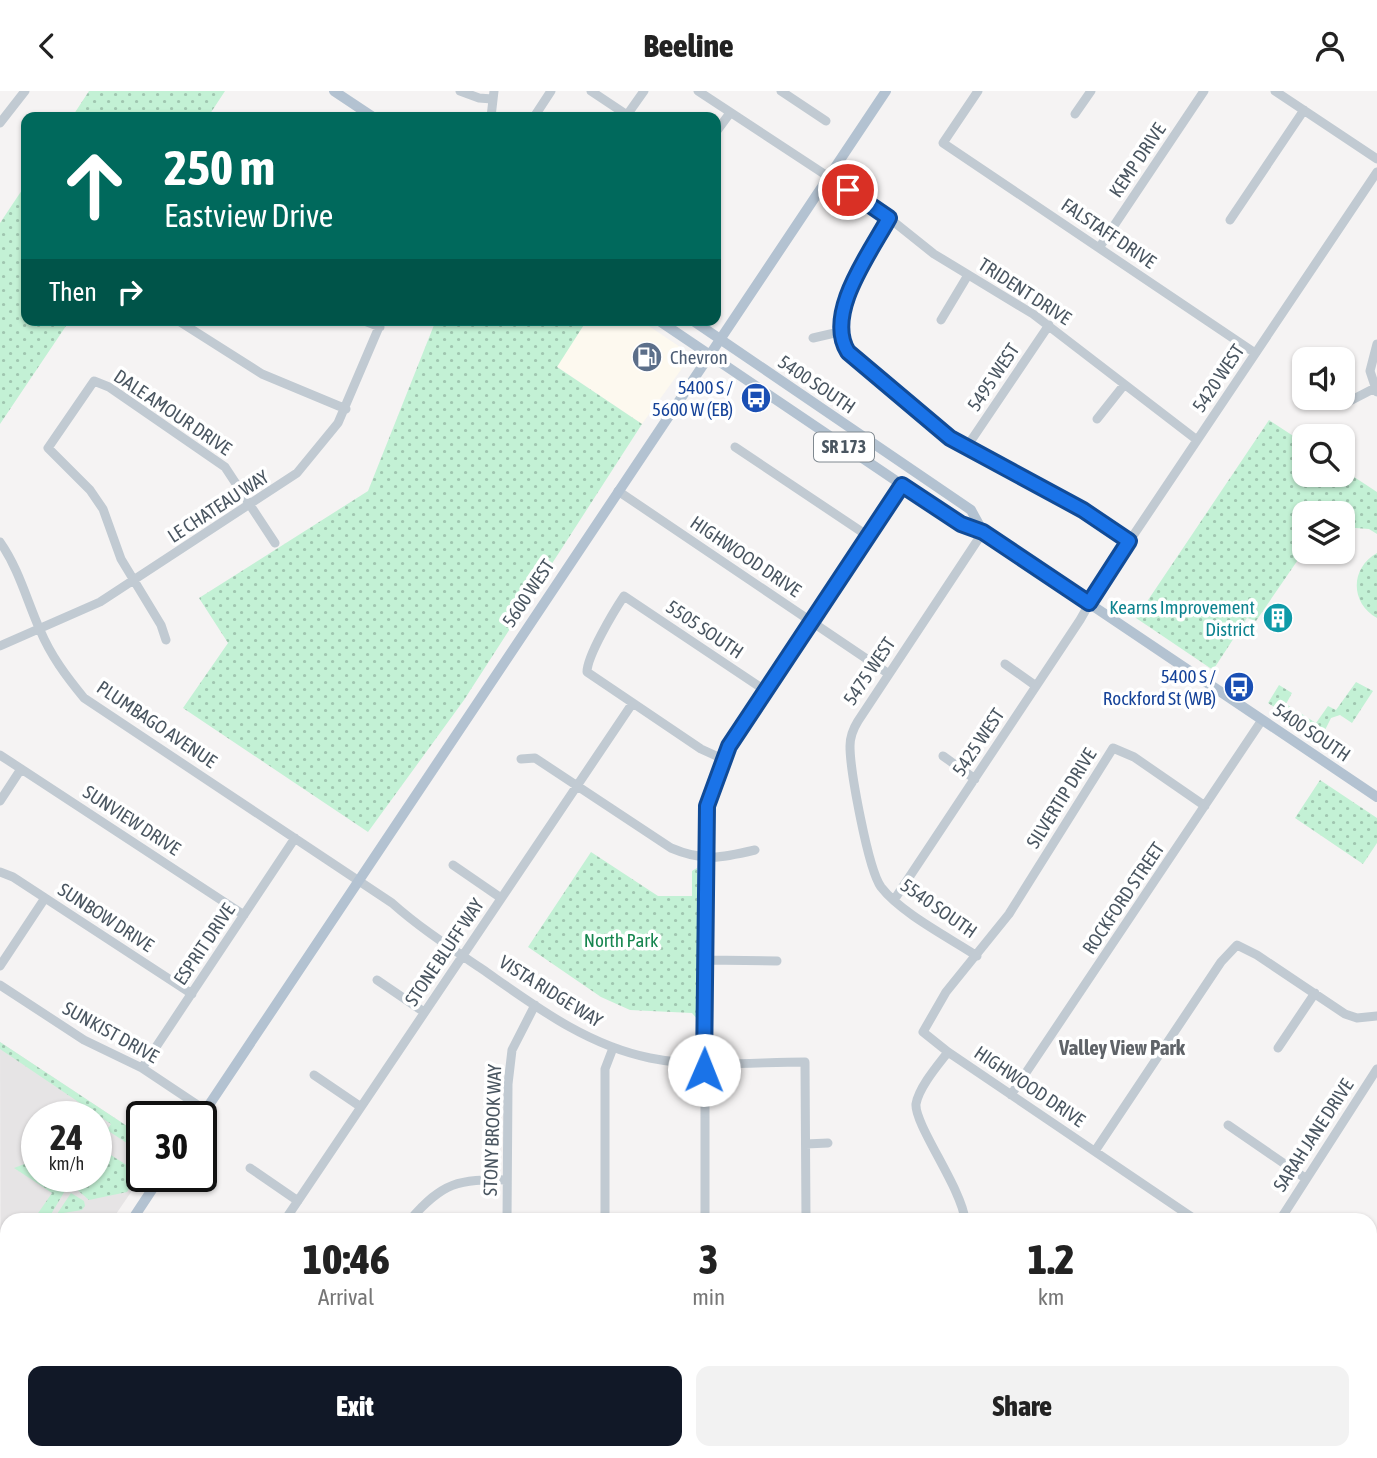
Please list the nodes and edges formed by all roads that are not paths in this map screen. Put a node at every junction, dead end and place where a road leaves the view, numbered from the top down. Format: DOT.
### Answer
graph roads {
  1 [pos="25,91"];
  2 [pos="334,91"];
  3 [pos="460,91"];
  4 [pos="551,91"];
  5 [pos="591,91"];
  6 [pos="644,91"];
  7 [pos="698,91"];
  8 [pos="781,91"];
  9 [pos="886,91"];
  10 [pos="978,91"];
  11 [pos="1091,91"];
  12 [pos="1204,91"];
  13 [pos="1275,91"];
  14 [pos="493,95"];
  15 [pos="796,95"];
  16 [pos="1304,110"];
  17 [pos="366,112"];
  18 [pos="537,112"];
  19 [pos="622,112"];
  20 [pos="631,112"];
  21 [pos="730,113"];
  22 [pos="1075,114"];
  23 [pos="826,121"];
  24 [pos="0,123"];
  25 [pos="721,125"];
  26 [pos="1377,159"];
  27 [pos="1377,172"];
  28 [pos="828,177"];
  29 [pos="889,218"];
  30 [pos="1230,220"];
  31 [pos="1099,248"];
  32 [pos="968,275"];
  33 [pos="942,320"];
  34 [pos="1049,325"];
  35 [pos="186,326"];
  36 [pos="380,326"];
  37 [pos="666,326"];
  38 [pos="701,326"];
  39 [pos="839,332"];
  40 [pos="813,338"];
  41 [pos="720,339"];
  42 [pos="1377,344"];
  43 [pos="1255,353"];
  44 [pos="709,356"];
  45 [pos="1124,385"];
  46 [pos="1376,390"];
  47 [pos="1355,399"];
  48 [pos="346,409"];
  49 [pos="1097,419"];
  50 [pos="1197,440"];
  51 [pos="736,447"];
  52 [pos="966,448"];
  53 [pos="902,485"];
  54 [pos="618,491"];
  55 [pos="251,506"];
  56 [pos="983,532"];
  57 [pos="868,536"];
  58 [pos="1129,541"];
  59 [pos="0,542"];
  60 [pos="275,543"];
  61 [pos="134,581"];
  62 [pos="1089,603"];
  63 [pos="811,622"];
  64 [pos="39,629"];
  65 [pos="166,641"];
  66 [pos="0,646"];
  67 [pos="1004,664"];
  68 [pos="889,674"];
  69 [pos="1036,686"];
  70 [pos="766,691"];
  71 [pos="632,703"];
  72 [pos="1262,720"];
  73 [pos="0,755"];
  74 [pos="943,756"];
  75 [pos="521,759"];
  76 [pos="723,759"];
  77 [pos="22,769"];
  78 [pos="975,779"];
  79 [pos="577,786"];
  80 [pos="1376,792"];
  81 [pos="0,801"];
  82 [pos="1205,806"];
  83 [pos="295,838"];
  84 [pos="868,849"];
  85 [pos="755,850"];
  86 [pos="705,858"];
  87 [pos="453,865"];
  88 [pos="0,872"];
  89 [pos="356,880"];
  90 [pos="45,898"];
  91 [pos="501,898"];
  92 [pos="894,900"];
  93 [pos="244,915"];
  94 [pos="463,956"];
  95 [pos="976,956"];
  96 [pos="706,960"];
  97 [pos="777,961"];
  98 [pos="0,966"];
  99 [pos="377,980"];
  100 [pos="0,985"];
  101 [pos="1315,993"];
  102 [pos="192,994"];
  103 [pos="535,1005"];
  104 [pos="425,1012"];
  105 [pos="1377,1016"];
  106 [pos="613,1048"];
  107 [pos="1278,1048"];
  108 [pos="948,1052"];
  109 [pos="704,1062"];
  110 [pos="142,1068"];
  111 [pos="1377,1069"];
  112 [pos="314,1075"];
  113 [pos="1011,1095"];
  114 [pos="187,1101"];
  115 [pos="211,1101"];
  116 [pos="361,1107"];
  117 [pos="1227,1125"];
  118 [pos="828,1143"];
  119 [pos="806,1144"];
  120 [pos="1095,1151"];
  121 [pos="250,1168"];
  122 [pos="1305,1178"];
  123 [pos="507,1180"];
  124 [pos="150,1192"];
  125 [pos="298,1201"];
  126 [pos="137,1213"];
  127 [pos="290,1213"];
  128 [pos="417,1213"];
  129 [pos="507,1213"];
  130 [pos="606,1213"];
  131 [pos="705,1213"];
  132 [pos="806,1213"];
  133 [pos="964,1213"];
  134 [pos="1186,1213"];
  135 [pos="1284,1213"];
  1 -- 24 [label="street"];
  2 -- 17 [label="main road"];
  3 -- 14 [label="street"];
  4 -- 18 [label="street"];
  5 -- 19 [label="street"];
  6 -- 20 [label="street"];
  7 -- 21 [label="street, TRIDENT DRIVE"];
  8 -- 15 [label="street"];
  9 -- 28 [label="main road, 5600 WEST"];
  10 -- 31 [label="street, FALSTAFF DRIVE"];
  11 -- 22 [label="street"];
  12 -- 31 [label="street, KEMP DRIVE"];
  13 -- 16 [label="street"];
  15 -- 23 [label="street"];
  16 -- 26 [label="street"];
  16 -- 30 [label="street"];
  21 -- 25 [label="street"];
  21 -- 28 [label="street, TRIDENT DRIVE"];
  27 -- 43 [label="street, 5420 WEST"];
  28 -- 29 [label="street, TRIDENT DRIVE"];
  28 -- 41 [label="main road, 5600 WEST"];
  29 -- 32 [label="street, TRIDENT DRIVE"];
  29 -- 39 [label="street"];
  31 -- 43 [label="street, FALSTAFF DRIVE"];
  32 -- 33 [label="street"];
  32 -- 34 [label="street, TRIDENT DRIVE"];
  34 -- 45 [label="street, TRIDENT DRIVE"];
  34 -- 52 [label="street, 5495 WEST"];
  35 -- 48 [label="street"];
  36 -- 48 [label="street, LE CHATEAU WAY"];
  37 -- 44 [label="main road, 5400 SOUTH / SR 173"];
  38 -- 41 [label="main road, 5400 SOUTH / SR 173"];
  39 -- 40 [label="street"];
  39 -- 52 [label="street"];
  41 -- 44 [label="main road, 5600 WEST"];
  41 -- 56 [label="main road, 5400 SOUTH / SR 173"];
  42 -- 46 [label="street"];
  43 -- 50 [label="street, 5420 WEST"];
  44 -- 53 [label="main road, 5400 SOUTH / SR 173"];
  44 -- 54 [label="main road, 5600 WEST"];
  45 -- 49 [label="street"];
  45 -- 50 [label="street, TRIDENT DRIVE"];
  46 -- 47 [label="street"];
  48 -- 55 [label="street, LE CHATEAU WAY"];
  50 -- 58 [label="street, 5420 WEST"];
  51 -- 57 [label="street"];
  52 -- 58 [label="street"];
  53 -- 56 [label="main road, 5400 SOUTH / SR 173"];
  53 -- 57 [label="street"];
  54 -- 63 [label="street, HIGHWOOD DRIVE"];
  54 -- 89 [label="main road, 5600 WEST"];
  55 -- 60 [label="street, DALE AMOUR DRIVE"];
  55 -- 61 [label="street, LE CHATEAU WAY"];
  55 -- 61 [label="street, DALE AMOUR DRIVE"];
  56 -- 62 [label="main road, 5400 SOUTH / SR 173"];
  56 -- 68 [label="street, 5475 WEST"];
  57 -- 63 [label="street"];
  58 -- 62 [label="street, 5420 WEST"];
  59 -- 64 [label="street, PLUMBAGO AVENUE"];
  61 -- 64 [label="street, LE CHATEAU WAY"];
  61 -- 65 [label="street"];
  62 -- 69 [label="street, 5425 WEST"];
  62 -- 72 [label="main road, 5400 SOUTH / SR 173"];
  63 -- 68 [label="street, HIGHWOOD DRIVE"];
  63 -- 70 [label="street"];
  64 -- 66 [label="street, LE CHATEAU WAY"];
  64 -- 83 [label="street, PLUMBAGO AVENUE"];
  67 -- 69 [label="street"];
  68 -- 84 [label="street, 5475 WEST"];
  69 -- 78 [label="street, 5425 WEST"];
  70 -- 71 [label="street, 5505 SOUTH"];
  70 -- 76 [label="street"];
  71 -- 76 [label="street"];
  71 -- 79 [label="street, STONE BLUFF WAY"];
  72 -- 80 [label="main road, 5400 SOUTH / SR 173"];
  72 -- 82 [label="street, ROCKFORD STREET"];
  73 -- 77 [label="street, SUNVIEW DRIVE"];
  74 -- 78 [label="street"];
  75 -- 79 [label="street"];
  76 -- 86 [label="street"];
  77 -- 81 [label="street"];
  77 -- 93 [label="street, SUNVIEW DRIVE"];
  78 -- 92 [label="street, 5425 WEST"];
  79 -- 86 [label="street"];
  79 -- 91 [label="street, STONE BLUFF WAY"];
  82 -- 95 [label="street, SILVERTIP DRIVE"];
  82 -- 113 [label="street, ROCKFORD STREET"];
  83 -- 89 [label="street, PLUMBAGO AVENUE"];
  83 -- 93 [label="street, ESPRIT DRIVE"];
  84 -- 92 [label="street, 5540 SOUTH"];
  85 -- 86 [label="street"];
  86 -- 96 [label="street"];
  87 -- 91 [label="street"];
  88 -- 90 [label="street, SUNBOW DRIVE"];
  89 -- 94 [label="street, VISTA RIDGE WAY"];
  89 -- 115 [label="main road, 5600 WEST"];
  90 -- 98 [label="street"];
  90 -- 102 [label="street, SUNBOW DRIVE"];
  91 -- 94 [label="street, STONE BLUFF WAY"];
  92 -- 95 [label="street, 5540 SOUTH"];
  93 -- 102 [label="street, ESPRIT DRIVE"];
  94 -- 103 [label="street, VISTA RIDGE WAY"];
  94 -- 104 [label="street, STONE BLUFF WAY"];
  95 -- 108 [label="street, HIGHWOOD DRIVE"];
  96 -- 97 [label="street"];
  96 -- 109 [label="street"];
  99 -- 104 [label="street"];
  100 -- 110 [label="street, SUNKIST DRIVE"];
  101 -- 105 [label="street"];
  101 -- 107 [label="street"];
  101 -- 120 [label="street"];
  102 -- 110 [label="street, ESPRIT DRIVE"];
  103 -- 106 [label="street, VISTA RIDGE WAY"];
  103 -- 123 [label="street, STONY BROOK WAY"];
  104 -- 116 [label="street, STONE BLUFF WAY"];
  106 -- 109 [label="street, VISTA RIDGE WAY"];
  106 -- 130 [label="street"];
  108 -- 113 [label="street, HIGHWOOD DRIVE"];
  108 -- 133 [label="street"];
  109 -- 119 [label="street, VISTA RIDGE WAY"];
  109 -- 131 [label="street"];
  110 -- 114 [label="street, SUNKIST DRIVE"];
  111 -- 122 [label="street, SARAH JANE DRIVE"];
  112 -- 116 [label="street"];
  113 -- 120 [label="street, HIGHWOOD DRIVE"];
  116 -- 125 [label="street, STONE BLUFF WAY"];
  117 -- 122 [label="street"];
  118 -- 119 [label="street"];
  119 -- 132 [label="street, VISTA RIDGE WAY"];
  120 -- 134 [label="street, HIGHWOOD DRIVE"];
  121 -- 125 [label="street"];
  122 -- 135 [label="street, SARAH JANE DRIVE"];
  123 -- 128 [label="street"];
  123 -- 129 [label="street, STONY BROOK WAY"];
  124 -- 126 [label="main road"];
  125 -- 127 [label="street, STONE BLUFF WAY"];
}
